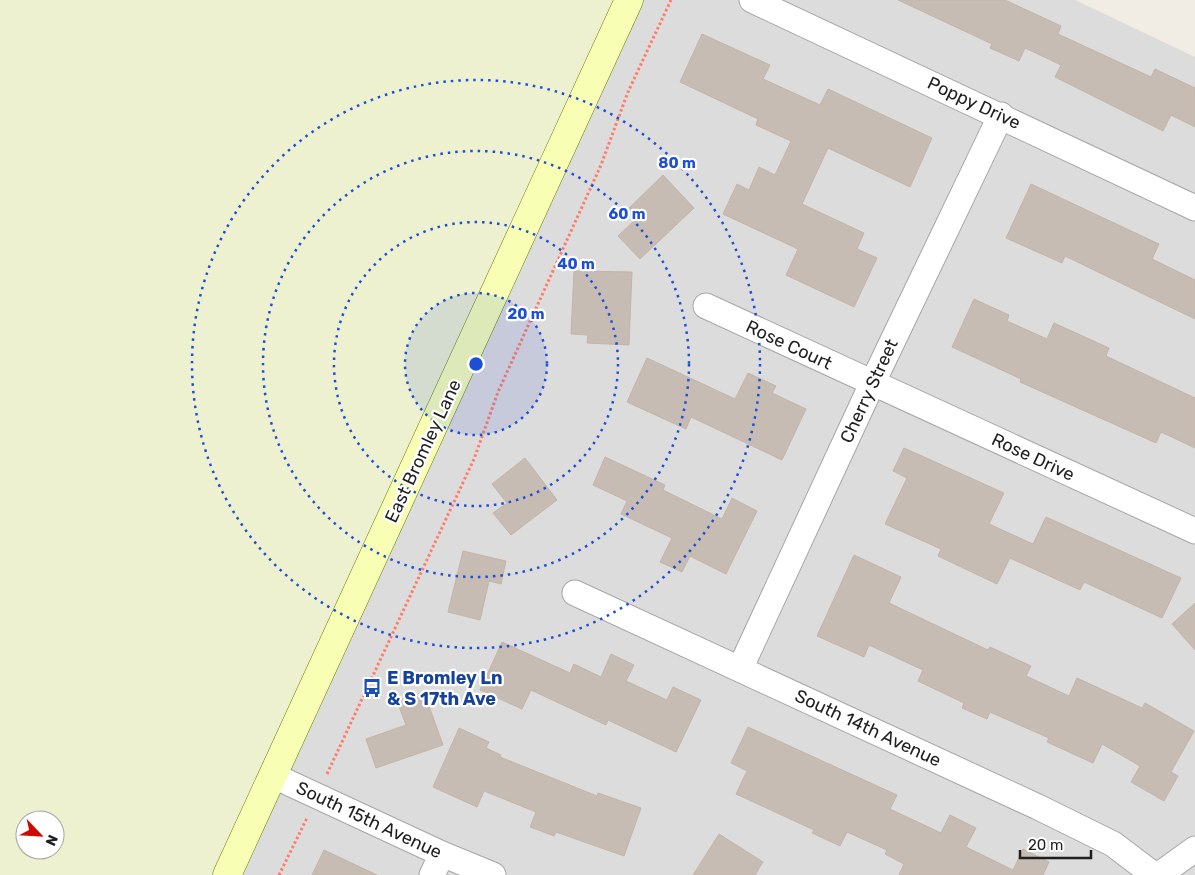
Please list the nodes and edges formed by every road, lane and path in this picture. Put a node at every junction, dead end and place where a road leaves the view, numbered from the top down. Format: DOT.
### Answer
graph roads {
  1 [pos="629,0"];
  2 [pos="671,0"];
  3 [pos="752,0"];
  4 [pos="1002,115"];
  5 [pos="1195,208"];
  6 [pos="706,306"];
  7 [pos="872,384"];
  8 [pos="1195,531"];
  9 [pos="575,593"];
  10 [pos="740,669"];
  11 [pos="274,776"];
  12 [pos="317,796"];
  13 [pos="1195,849"];
  14 [pos="437,865"];
  15 [pos="227,875"];
  16 [pos="279,875"];
  17 [pos="493,875"];
  18 [pos="1154,875"];
  19 [pos="1159,875"];
  1 -- 11 [label="main road, East Bromley Lane"];
  2 -- 12 [label="path"];
  3 -- 4 [label="street, Poppy Drive"];
  4 -- 5 [label="street, Poppy Drive"];
  4 -- 7 [label="street, Cherry Street"];
  6 -- 7 [label="street, Rose Court"];
  7 -- 8 [label="street, Rose Drive"];
  7 -- 10 [label="street, Cherry Street"];
  9 -- 10 [label="street, South 14th Avenue"];
  10 -- 18 [label="street, South 14th Avenue"];
  11 -- 12 [label="street, South 15th Avenue"];
  11 -- 15 [label="main road, East Bromley Lane"];
  12 -- 14 [label="street, South 15th Avenue"];
  12 -- 16 [label="path"];
  13 -- 19 [label="street"];
  14 -- 17 [label="street, South 15th Avenue"];
}
